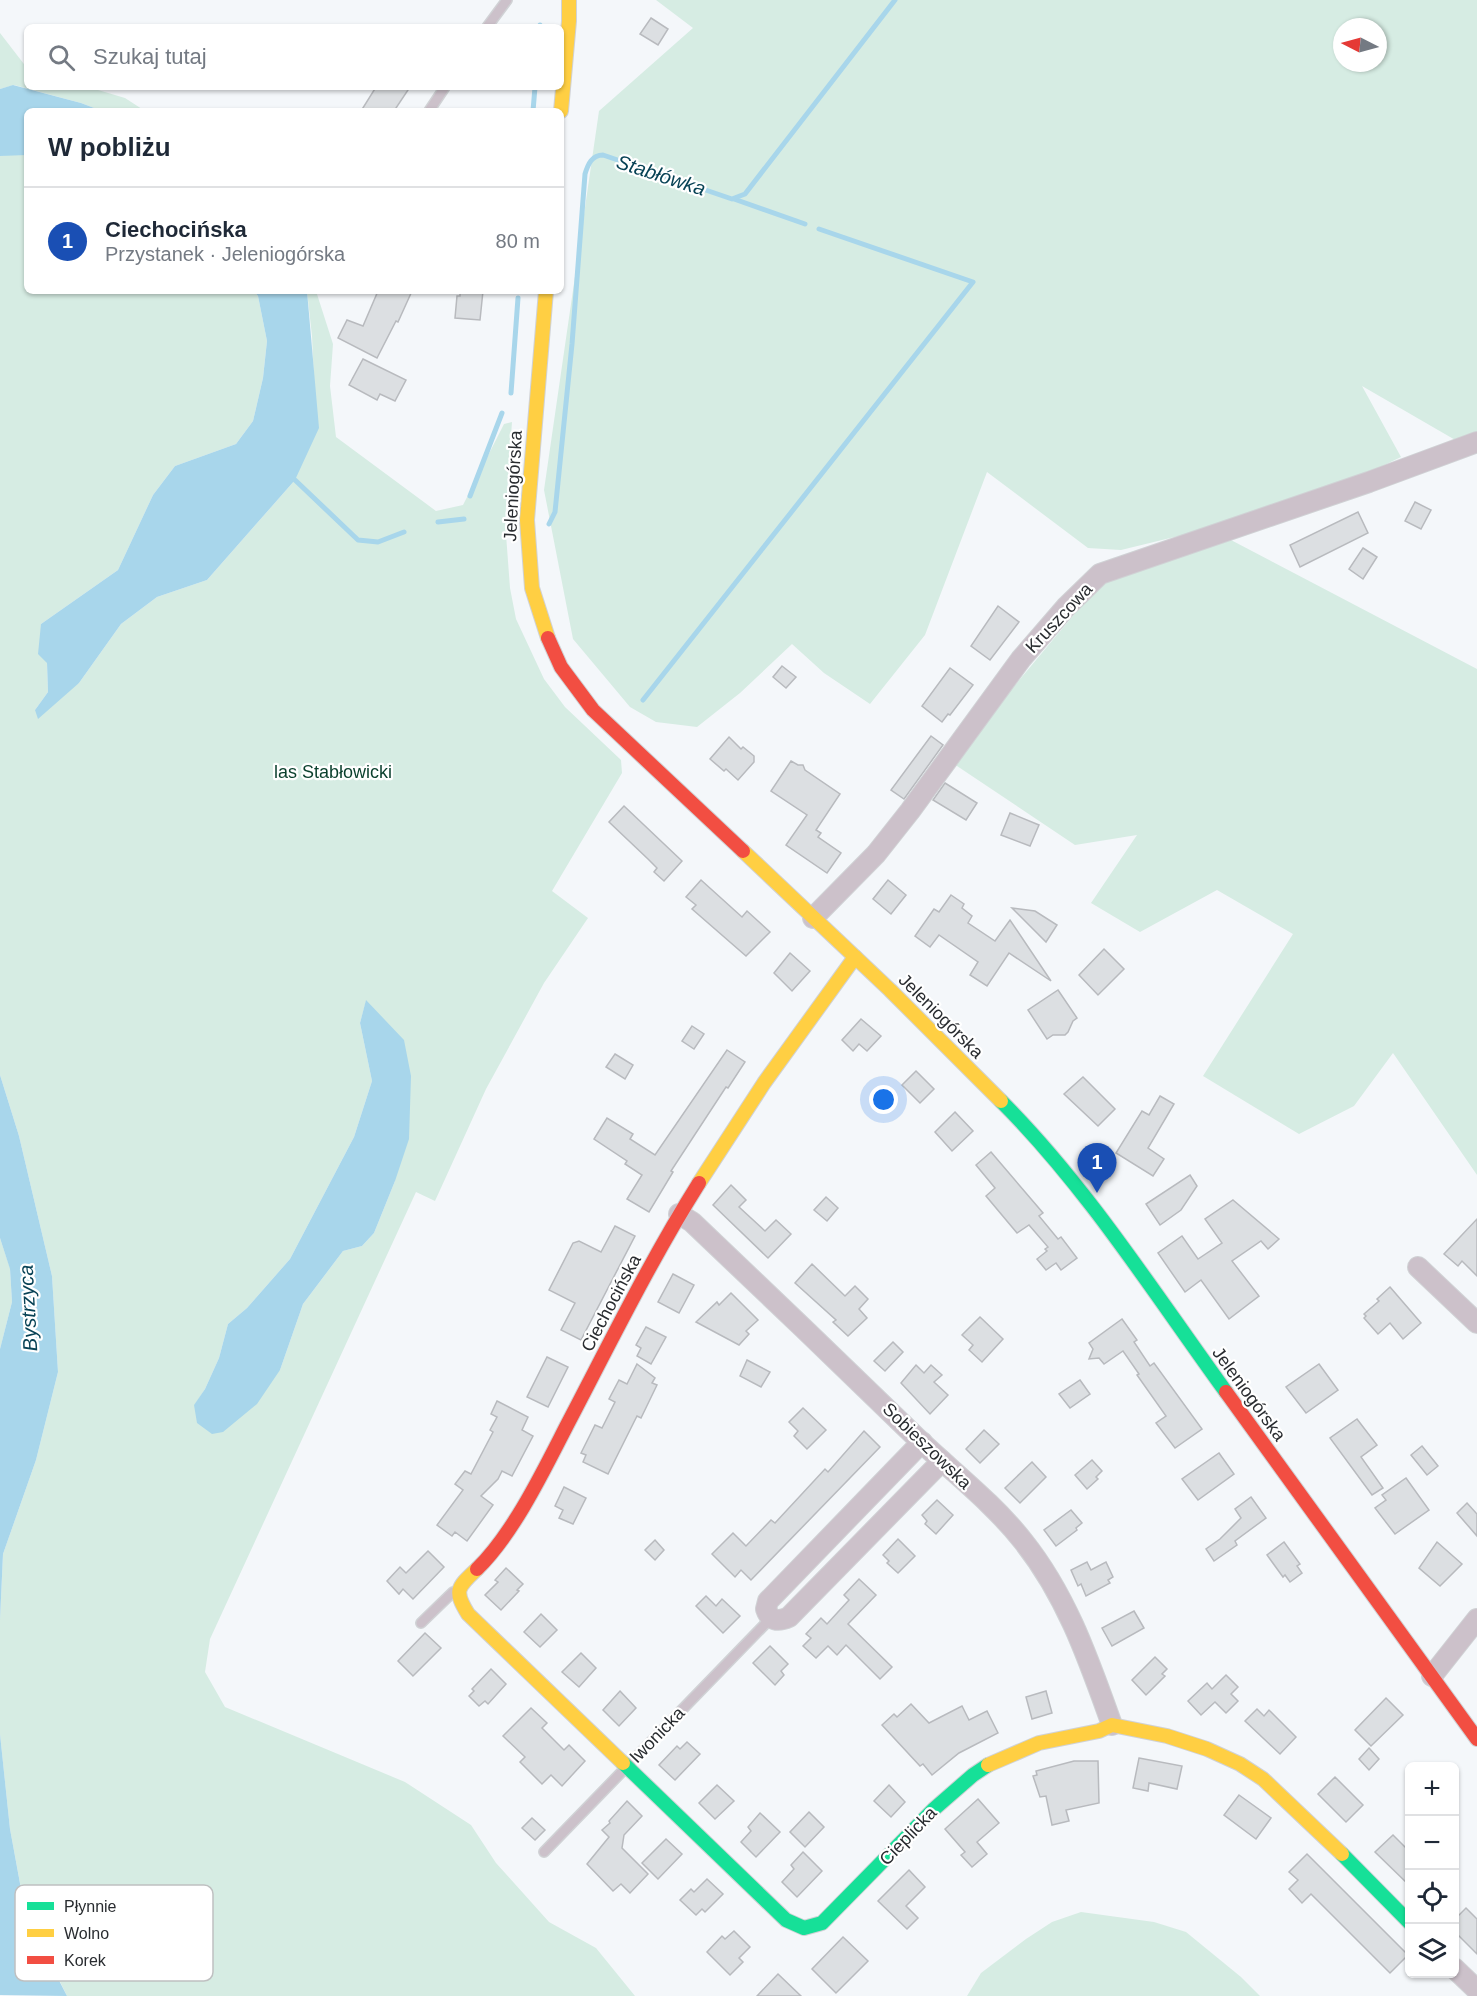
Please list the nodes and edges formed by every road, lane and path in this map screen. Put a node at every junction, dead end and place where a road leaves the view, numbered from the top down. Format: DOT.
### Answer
graph roads {
  1 [pos="507,0"];
  2 [pos="569,0"];
  3 [pos="489,24"];
  4 [pos="564,77"];
  5 [pos="443,90"];
  6 [pos="563,90"];
  7 [pos="431,108"];
  8 [pos="561,108"];
  9 [pos="546,294"];
  10 [pos="1477,442"];
  11 [pos="813,918"];
  12 [pos="855,957"];
  13 [pos="679,1214"];
  14 [pos="1418,1267"];
  15 [pos="1477,1323"];
  16 [pos="922,1442"];
  17 [pos="942,1461"];
  18 [pos="458,1591"];
  19 [pos="771,1618"];
  20 [pos="1477,1619"];
  21 [pos="421,1623"];
  22 [pos="1432,1676"];
  23 [pos="1112,1725"];
  24 [pos="1477,1739"];
  25 [pos="627,1766"];
  26 [pos="543,1852"];
  27 [pos="1405,1918"];
  28 [pos="1459,1972"];
  29 [pos="1477,1990"];
  1 -- 3 [label="lane"];
  2 -- 4 [label="street"];
  5 -- 7 [label="lane"];
  6 -- 8 [label="street"];
  9 -- 11 [label="street, Jeleniogórska"];
  10 -- 11 [label="street, Kruszcowa"];
  11 -- 12 [label="street, Jeleniogórska"];
  12 -- 13 [label="street, Ciechocińska"];
  12 -- 22 [label="street, Jeleniogórska"];
  13 -- 16 [label="street, Sobieszowska"];
  13 -- 18 [label="street, Ciechocińska"];
  14 -- 15 [label="street"];
  16 -- 17 [label="street, Sobieszowska"];
  16 -- 19 [label="street"];
  17 -- 19 [label="street, Iwonicka"];
  17 -- 23 [label="street, Sobieszowska"];
  18 -- 21 [label="lane"];
  18 -- 25 [label="street, Cieplicka"];
  19 -- 25 [label="lane, Iwonicka"];
  20 -- 22 [label="street"];
  22 -- 24 [label="street, Jeleniogórska"];
  23 -- 25 [label="street, Cieplicka"];
  23 -- 27 [label="street, Cieplicka"];
  25 -- 26 [label="lane, Iwonicka"];
  28 -- 29 [label="street"];
}
